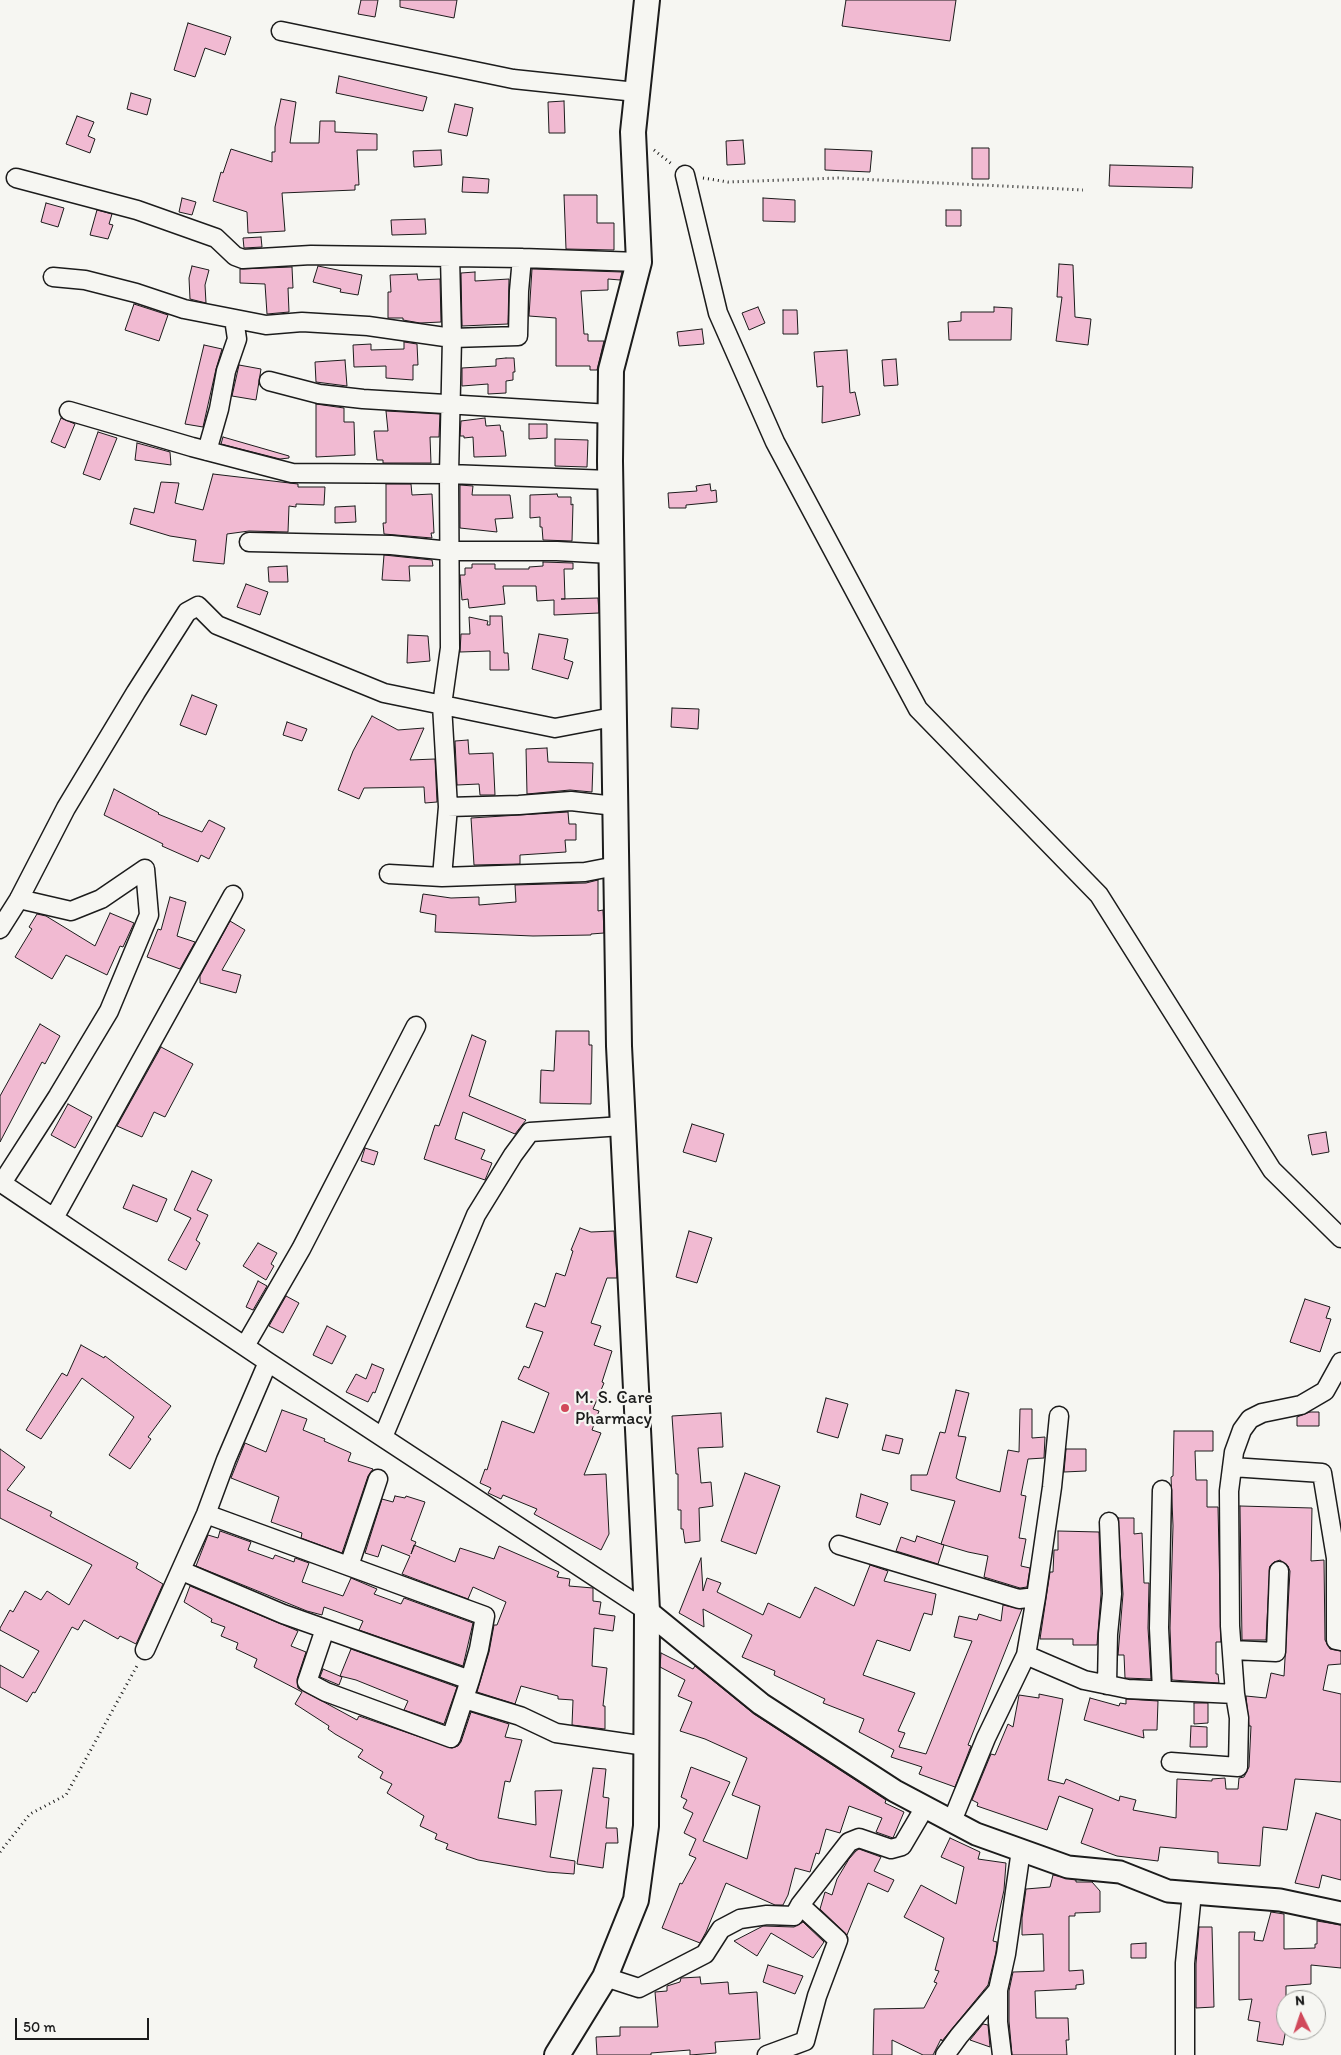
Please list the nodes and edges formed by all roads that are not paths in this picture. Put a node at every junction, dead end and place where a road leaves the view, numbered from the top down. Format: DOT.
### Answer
graph roads {
  1 [pos="647,0"];
  2 [pos="281,31"];
  3 [pos="636,92"];
  4 [pos="685,175"];
  5 [pos="16,178"];
  6 [pos="450,257"];
  7 [pos="522,258"];
  8 [pos="639,262"];
  9 [pos="53,277"];
  10 [pos="234,319"];
  11 [pos="452,338"];
  12 [pos="270,381"];
  13 [pos="451,405"];
  14 [pos="69,411"];
  15 [pos="610,414"];
  16 [pos="207,451"];
  17 [pos="450,474"];
  18 [pos="610,480"];
  19 [pos="249,542"];
  20 [pos="450,551"];
  21 [pos="611,554"];
  22 [pos="442,705"];
  23 [pos="613,717"];
  24 [pos="614,806"];
  25 [pos="448,807"];
  26 [pos="616,866"];
  27 [pos="389,874"];
  28 [pos="442,877"];
  29 [pos="233,895"];
  30 [pos="19,899"];
  31 [pos="0,929"];
  32 [pos="416,1026"];
  33 [pos="623,1126"];
  34 [pos="1,1182"];
  35 [pos="54,1218"];
  36 [pos="1341,1238"];
  37 [pos="245,1346"];
  38 [pos="268,1362"];
  39 [pos="1341,1362"];
  40 [pos="1059,1416"];
  41 [pos="383,1437"];
  42 [pos="1232,1467"];
  43 [pos="378,1479"];
  44 [pos="1162,1490"];
  45 [pos="206,1514"];
  46 [pos="1109,1522"];
  47 [pos="839,1545"];
  48 [pos="349,1566"];
  49 [pos="182,1571"];
  50 [pos="1279,1571"];
  51 [pos="1036,1597"];
  52 [pos="647,1611"];
  53 [pos="325,1629"];
  54 [pos="1341,1641"];
  55 [pos="145,1650"];
  56 [pos="1232,1650"];
  57 [pos="1026,1655"];
  58 [pos="470,1680"];
  59 [pos="1107,1684"];
  60 [pos="1162,1690"];
  61 [pos="1235,1694"];
  62 [pos="464,1700"];
  63 [pos="646,1746"];
  64 [pos="1171,1762"];
  65 [pos="925,1807"];
  66 [pos="952,1821"];
  67 [pos="1021,1850"];
  68 [pos="1192,1893"];
  69 [pos="800,1905"];
  70 [pos="1341,1913"];
  71 [pos="605,1977"];
  72 [pos="998,1990"];
  73 [pos="557,2055"];
  74 [pos="767,2055"];
  75 [pos="946,2055"];
  76 [pos="1002,2055"];
  77 [pos="1185,2055"];
  1 -- 3 [label="main road"];
  2 -- 3 [label="street"];
  3 -- 8 [label="main road"];
  4 -- 36 [label="street"];
  5 -- 6 [label="street"];
  6 -- 7 [label="street"];
  6 -- 11 [label="street"];
  7 -- 8 [label="street"];
  7 -- 11 [label="street"];
  8 -- 15 [label="main road"];
  9 -- 10 [label="street"];
  10 -- 11 [label="street"];
  10 -- 16 [label="street"];
  11 -- 13 [label="street"];
  12 -- 13 [label="street"];
  13 -- 15 [label="street"];
  13 -- 17 [label="street"];
  14 -- 16 [label="street"];
  15 -- 18 [label="main road"];
  16 -- 17 [label="street"];
  17 -- 18 [label="street"];
  17 -- 20 [label="street"];
  18 -- 21 [label="main road"];
  19 -- 20 [label="street"];
  20 -- 21 [label="street"];
  20 -- 22 [label="street"];
  21 -- 23 [label="main road"];
  22 -- 23 [label="street"];
  22 -- 25 [label="street"];
  22 -- 30 [label="street"];
  23 -- 24 [label="main road"];
  24 -- 25 [label="street"];
  24 -- 26 [label="main road"];
  25 -- 28 [label="street"];
  26 -- 28 [label="street"];
  26 -- 33 [label="main road"];
  27 -- 28 [label="street"];
  29 -- 35 [label="street"];
  30 -- 31 [label="street"];
  30 -- 34 [label="street"];
  32 -- 37 [label="street"];
  33 -- 41 [label="street"];
  33 -- 52 [label="main road"];
  34 -- 35 [label="street"];
  35 -- 37 [label="street"];
  37 -- 38 [label="street"];
  38 -- 41 [label="street"];
  38 -- 45 [label="street"];
  39 -- 42 [label="street"];
  40 -- 51 [label="street"];
  41 -- 52 [label="street"];
  42 -- 54 [label="street"];
  42 -- 56 [label="street"];
  43 -- 48 [label="street"];
  44 -- 60 [label="street"];
  45 -- 48 [label="street"];
  45 -- 49 [label="street"];
  46 -- 59 [label="street"];
  47 -- 51 [label="street"];
  48 -- 58 [label="street"];
  49 -- 53 [label="street"];
  49 -- 55 [label="street"];
  50 -- 56 [label="street"];
  51 -- 57 [label="street"];
  52 -- 63 [label="main road"];
  52 -- 65 [label="street"];
  53 -- 58 [label="street"];
  53 -- 62 [label="street"];
  56 -- 61 [label="street"];
  57 -- 59 [label="street"];
  57 -- 66 [label="street"];
  58 -- 62 [label="street"];
  59 -- 60 [label="street"];
  60 -- 61 [label="street"];
  61 -- 64 [label="street"];
  62 -- 63 [label="street"];
  63 -- 71 [label="main road"];
  65 -- 66 [label="street"];
  65 -- 69 [label="street"];
  66 -- 67 [label="street"];
  67 -- 68 [label="street"];
  67 -- 72 [label="street"];
  68 -- 70 [label="street"];
  68 -- 77 [label="street"];
  69 -- 71 [label="street"];
  69 -- 74 [label="street"];
  71 -- 73 [label="main road"];
  72 -- 75 [label="street"];
  72 -- 76 [label="street"];
}
